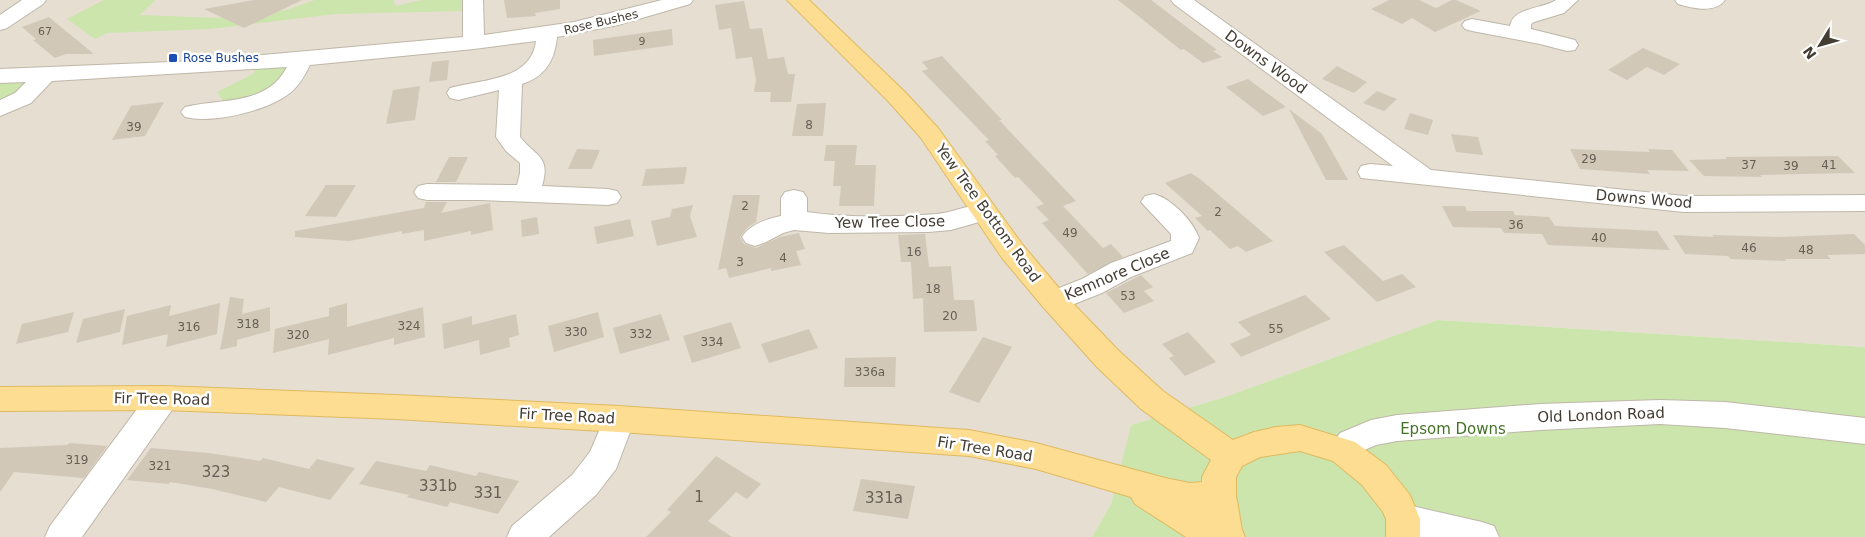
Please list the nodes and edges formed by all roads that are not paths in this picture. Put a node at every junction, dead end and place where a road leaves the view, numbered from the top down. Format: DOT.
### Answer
graph roads {
  1 [pos="36,0"];
  2 [pos="473,0"];
  3 [pos="683,0"];
  4 [pos="798,0"];
  5 [pos="1181,0"];
  6 [pos="1568,0"];
  7 [pos="1685,0"];
  8 [pos="1715,0"];
  9 [pos="0,24"];
  10 [pos="1472,25"];
  11 [pos="547,34"];
  12 [pos="1520,34"];
  13 [pos="474,43"];
  14 [pos="1567,45"];
  15 [pos="302,60"];
  16 [pos="45,75"];
  17 [pos="0,76"];
  18 [pos="511,82"];
  19 [pos="458,93"];
  20 [pos="0,109"];
  21 [pos="192,112"];
  22 [pos="1370,172"];
  23 [pos="1423,177"];
  24 [pos="427,192"];
  25 [pos="527,194"];
  26 [pos="608,197"];
  27 [pos="1154,202"];
  28 [pos="1865,203"];
  29 [pos="984,212"];
  30 [pos="755,237"];
  31 [pos="1054,301"];
  32 [pos="163,398"];
  33 [pos="0,400"];
  34 [pos="619,419"];
  35 [pos="1865,431"];
  36 [pos="1344,451"];
  37 [pos="1230,456"];
  38 [pos="1128,483"];
  39 [pos="1219,495"];
  40 [pos="1403,528"];
  41 [pos="62,537"];
  42 [pos="524,537"];
  43 [pos="1215,537"];
  44 [pos="1228,537"];
  45 [pos="1482,537"];
  1 -- 9 [label="street"];
  2 -- 13 [label="street"];
  3 -- 11 [label="street, Rose Bushes"];
  4 -- 29 [label="main road, Yew Tree Bottom Road"];
  5 -- 23 [label="street, Downs Wood"];
  6 -- 12 [label="street"];
  7 -- 8 [label="street"];
  10 -- 12 [label="street"];
  11 -- 13 [label="street, Rose Bushes"];
  11 -- 18 [label="street, Rose Bushes"];
  12 -- 14 [label="street"];
  13 -- 15 [label="street, Rose Bushes"];
  15 -- 16 [label="street, Rose Bushes"];
  15 -- 21 [label="street"];
  16 -- 17 [label="street, Rose Bushes"];
  16 -- 20 [label="street"];
  18 -- 19 [label="street, Rose Bushes"];
  18 -- 25 [label="street"];
  22 -- 23 [label="street, Downs Wood"];
  23 -- 28 [label="street, Downs Wood"];
  24 -- 25 [label="street"];
  25 -- 26 [label="street"];
  27 -- 31 [label="street, Kemnore Close"];
  29 -- 30 [label="street, Yew Tree Close"];
  29 -- 31 [label="main road, Yew Tree Bottom Road"];
  31 -- 37 [label="main road, Yew Tree Bottom Road"];
  32 -- 33 [label="main road, Fir Tree Road"];
  32 -- 34 [label="main road, Fir Tree Road"];
  32 -- 41 [label="street"];
  34 -- 38 [label="main road, Fir Tree Road"];
  34 -- 42 [label="street"];
  35 -- 36 [label="street, Old London Road"];
  36 -- 37 [label="main road"];
  36 -- 40 [label="main road"];
  37 -- 39 [label="main road"];
  38 -- 39 [label="main road, Fir Tree Road"];
  38 -- 43 [label="main road, Fir Tree Road"];
  39 -- 44 [label="main road"];
  40 -- 45 [label="street"];
}
